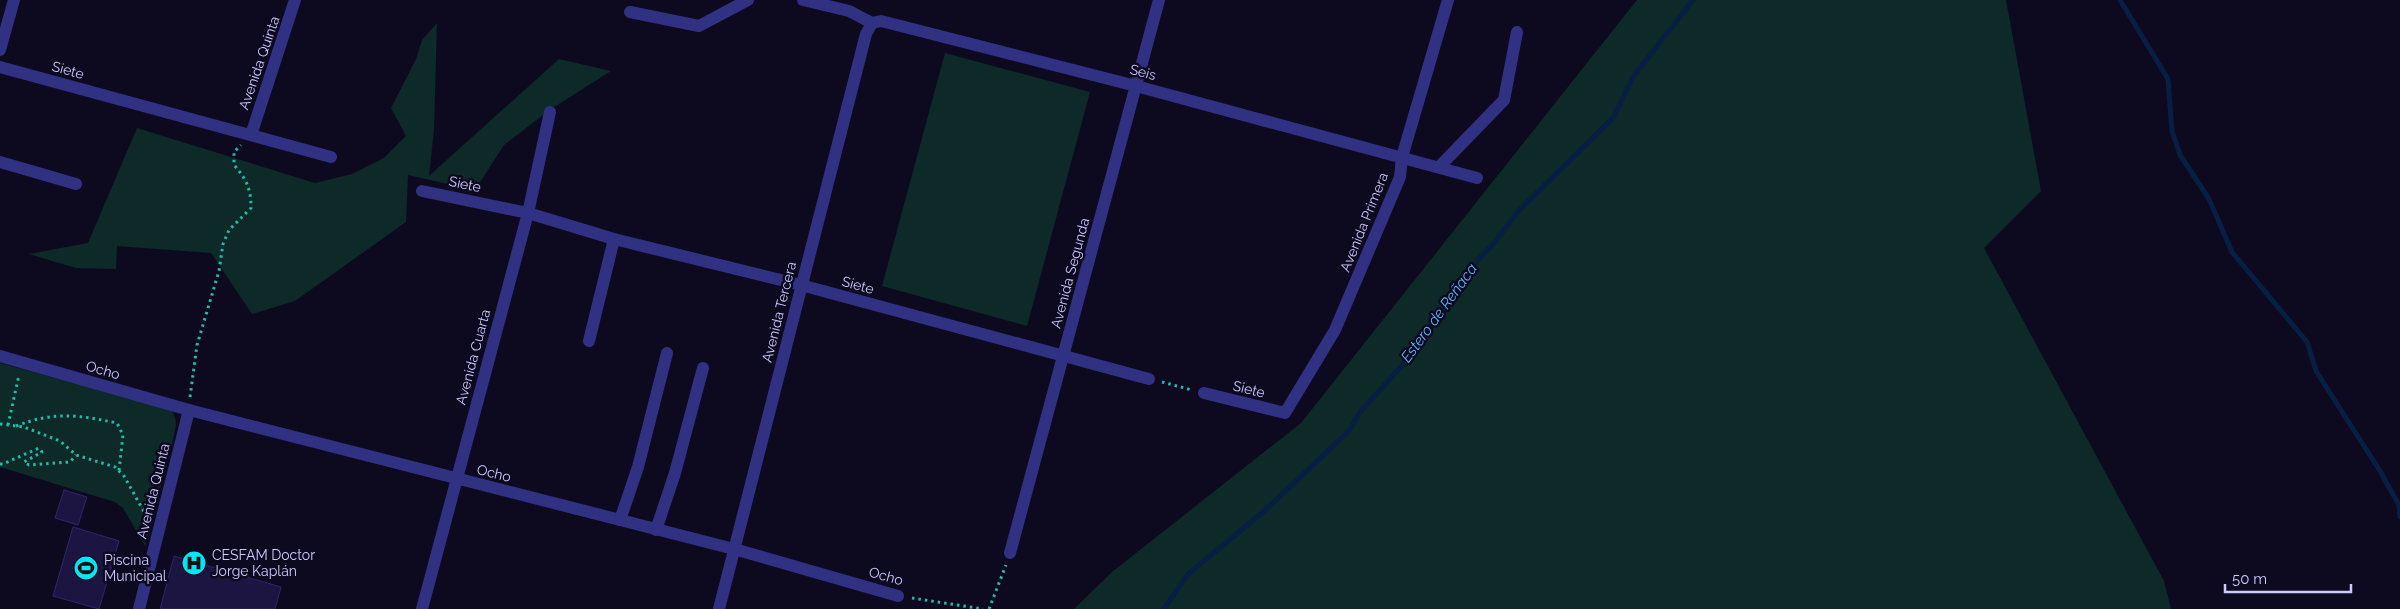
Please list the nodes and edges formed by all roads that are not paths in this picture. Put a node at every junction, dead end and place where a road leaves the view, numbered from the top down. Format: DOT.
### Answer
graph roads {
  1 [pos="14,0"];
  2 [pos="295,0"];
  3 [pos="748,0"];
  4 [pos="803,0"];
  5 [pos="1159,0"];
  6 [pos="1448,0"];
  7 [pos="630,12"];
  8 [pos="872,23"];
  9 [pos="1517,32"];
  10 [pos="0,50"];
  11 [pos="0,67"];
  12 [pos="1136,86"];
  13 [pos="550,112"];
  14 [pos="251,135"];
  15 [pos="331,157"];
  16 [pos="1402,157"];
  17 [pos="0,162"];
  18 [pos="1439,167"];
  19 [pos="1477,178"];
  20 [pos="76,184"];
  21 [pos="422,191"];
  22 [pos="528,213"];
  23 [pos="614,239"];
  24 [pos="801,285"];
  25 [pos="589,341"];
  26 [pos="667,353"];
  27 [pos="0,356"];
  28 [pos="1063,356"];
  29 [pos="703,368"];
  30 [pos="1149,379"];
  31 [pos="1204,393"];
  32 [pos="188,410"];
  33 [pos="1285,413"];
  34 [pos="456,478"];
  35 [pos="620,520"];
  36 [pos="656,530"];
  37 [pos="734,549"];
  38 [pos="1010,553"];
  39 [pos="898,596"];
  40 [pos="139,609"];
  41 [pos="422,609"];
  42 [pos="719,609"];
  1 -- 10 [label="street"];
  2 -- 14 [label="street, Avenida Quinta"];
  3 -- 7 [label="street"];
  4 -- 8 [label="street, Seis"];
  5 -- 12 [label="street, Avenida Segunda"];
  6 -- 16 [label="street, Avenida Primera"];
  8 -- 12 [label="street, Seis"];
  8 -- 24 [label="street, Avenida Tercera"];
  9 -- 18 [label="street"];
  11 -- 14 [label="street, Siete"];
  12 -- 16 [label="street, Seis"];
  12 -- 28 [label="street, Avenida Segunda"];
  13 -- 22 [label="street, Avenida Cuarta"];
  14 -- 15 [label="street, Siete"];
  16 -- 18 [label="street, Seis"];
  16 -- 33 [label="street, Avenida Primera"];
  17 -- 20 [label="street"];
  18 -- 19 [label="street, Seis"];
  21 -- 22 [label="street, Siete"];
  22 -- 23 [label="street, Siete"];
  22 -- 34 [label="street, Avenida Cuarta"];
  23 -- 24 [label="street, Siete"];
  23 -- 25 [label="street"];
  24 -- 28 [label="street, Siete"];
  24 -- 37 [label="street, Avenida Tercera"];
  26 -- 35 [label="street"];
  27 -- 32 [label="street, Ocho"];
  28 -- 30 [label="street, Siete"];
  28 -- 38 [label="street, Avenida Segunda"];
  29 -- 36 [label="street"];
  31 -- 33 [label="street, Siete"];
  32 -- 34 [label="street, Ocho"];
  32 -- 40 [label="street, Avenida Quinta"];
  34 -- 35 [label="street, Ocho"];
  34 -- 41 [label="street, Avenida Cuarta"];
  35 -- 36 [label="street, Ocho"];
  36 -- 37 [label="street, Ocho"];
  37 -- 39 [label="street, Ocho"];
  37 -- 42 [label="street, Avenida Tercera"];
}
